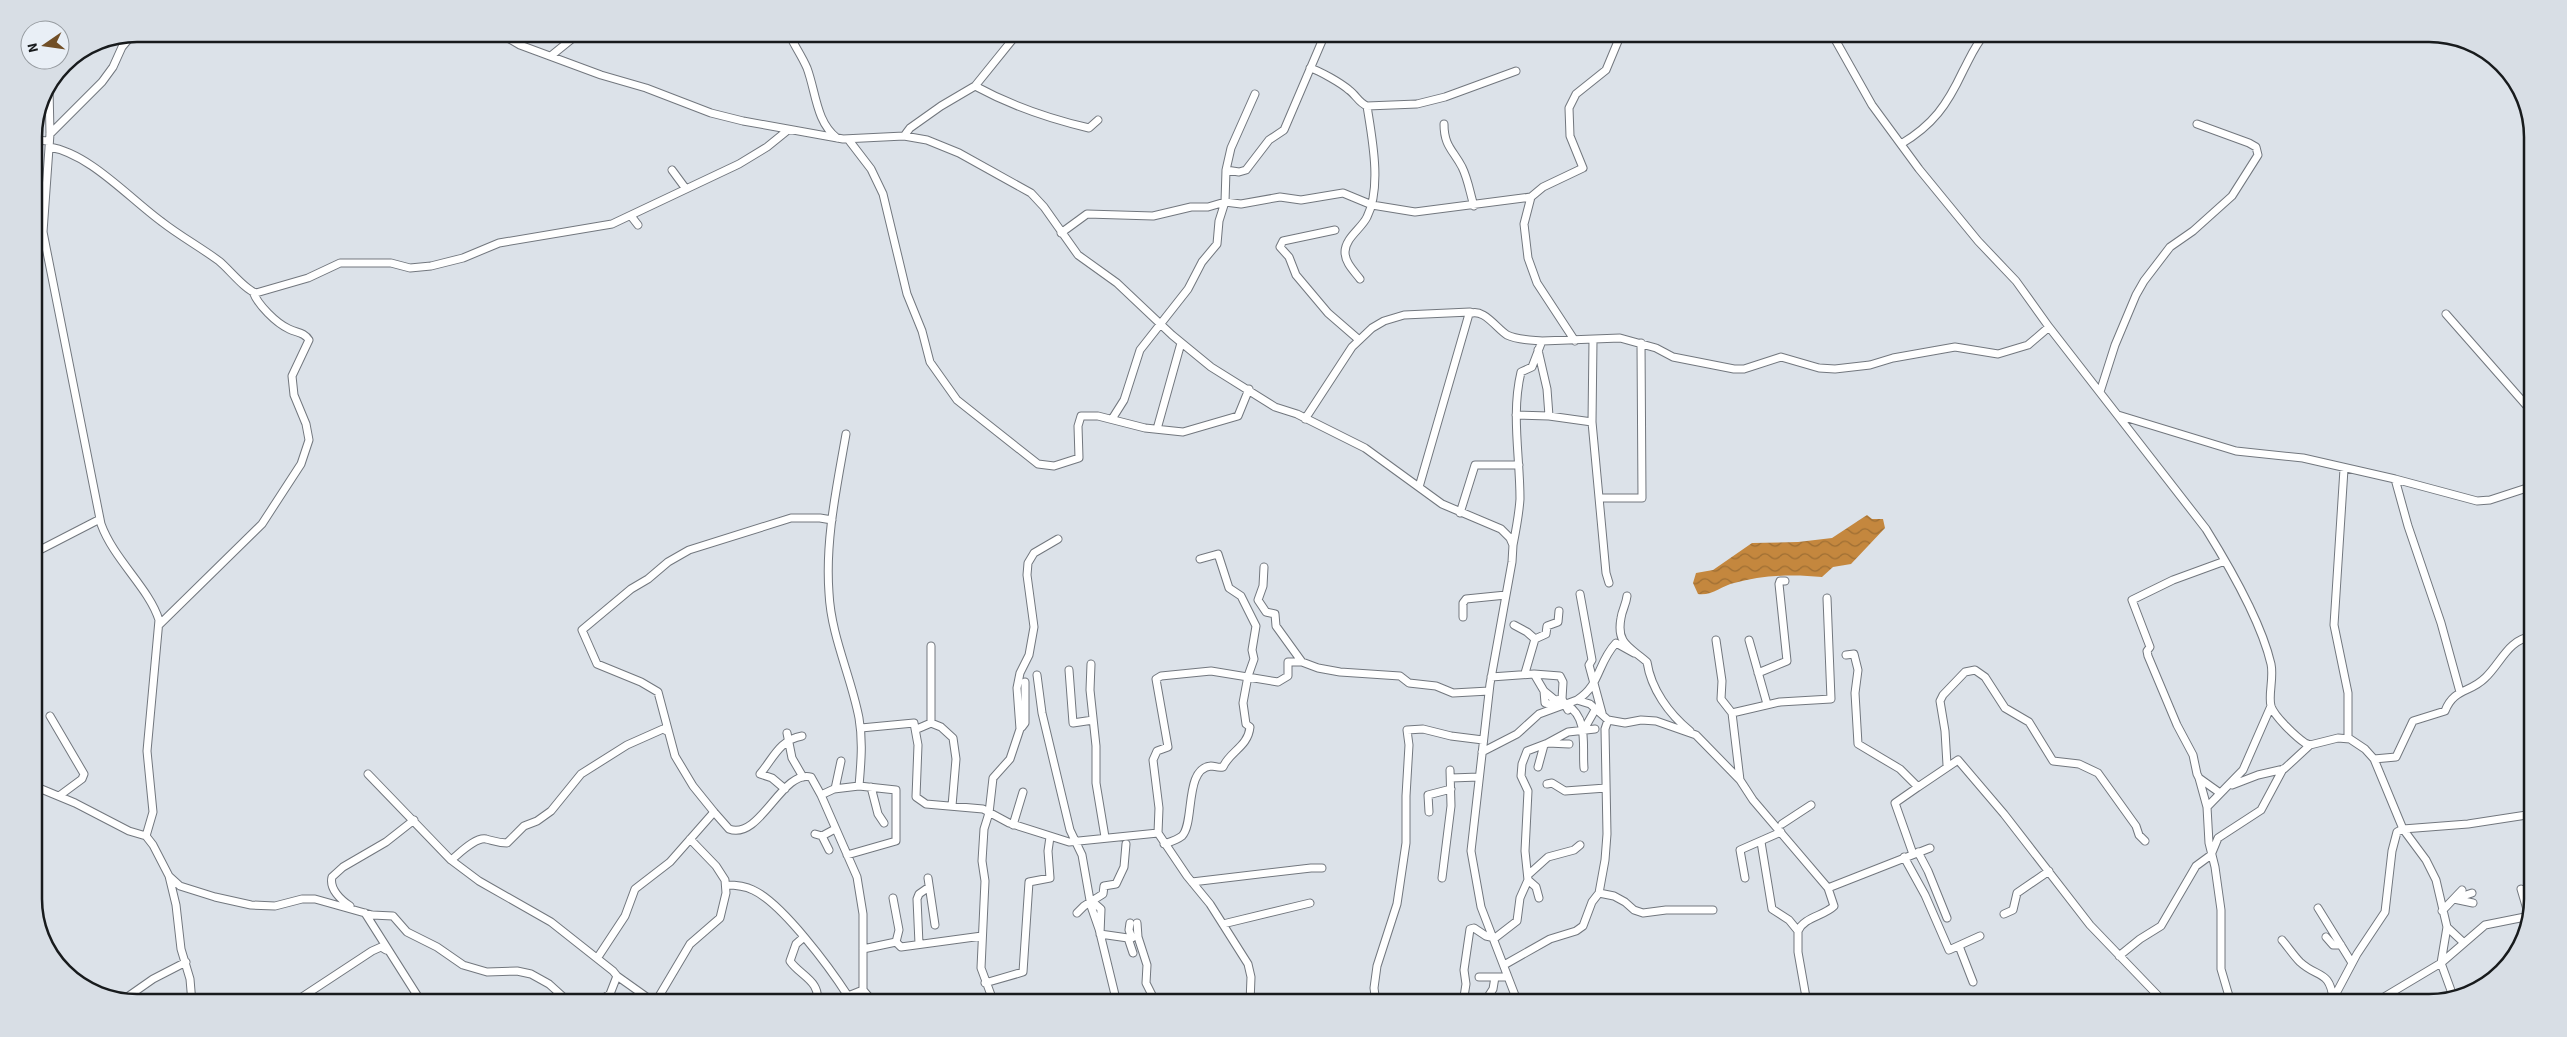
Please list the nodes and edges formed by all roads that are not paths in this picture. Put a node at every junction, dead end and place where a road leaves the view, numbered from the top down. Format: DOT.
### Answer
graph roads {
  1 [pos="1321,42"];
  2 [pos="1618,42"];
  3 [pos="1837,42"];
  4 [pos="1979,42"];
  5 [pos="516,43"];
  6 [pos="567,43"];
  7 [pos="793,43"];
  8 [pos="1010,43"];
  9 [pos="125,44"];
  10 [pos="552,55"];
  11 [pos="1310,68"];
  12 [pos="1516,71"];
  13 [pos="975,86"];
  14 [pos="1255,94"];
  15 [pos="49,104"];
  16 [pos="1367,106"];
  17 [pos="1098,120"];
  18 [pos="1444,124"];
  19 [pos="2197,124"];
  20 [pos="788,130"];
  21 [pos="904,136"];
  22 [pos="837,138"];
  23 [pos="848,139"];
  24 [pos="42,141"];
  25 [pos="49,141"];
  26 [pos="1901,144"];
  27 [pos="672,170"];
  28 [pos="1226,170"];
  29 [pos="686,189"];
  30 [pos="1531,198"];
  31 [pos="1225,202"];
  32 [pos="1372,205"];
  33 [pos="1474,206"];
  34 [pos="42,216"];
  35 [pos="631,216"];
  36 [pos="42,217"];
  37 [pos="638,225"];
  38 [pos="1336,230"];
  39 [pos="1060,233"];
  40 [pos="1360,279"];
  41 [pos="253,292"];
  42 [pos="1470,312"];
  43 [pos="2446,314"];
  44 [pos="1160,322"];
  45 [pos="2050,327"];
  46 [pos="1358,339"];
  47 [pos="1575,340"];
  48 [pos="1593,340"];
  49 [pos="1542,341"];
  50 [pos="1182,343"];
  51 [pos="1641,343"];
  52 [pos="1538,349"];
  53 [pos="1249,389"];
  54 [pos="2100,392"];
  55 [pos="2524,403"];
  56 [pos="1516,415"];
  57 [pos="2118,415"];
  58 [pos="1549,416"];
  59 [pos="1112,419"];
  60 [pos="1305,419"];
  61 [pos="1592,422"];
  62 [pos="1157,429"];
  63 [pos="846,434"];
  64 [pos="1519,465"];
  65 [pos="2344,469"];
  66 [pos="2394,478"];
  67 [pos="1419,487"];
  68 [pos="2524,489"];
  69 [pos="1599,498"];
  70 [pos="1460,513"];
  71 [pos="100,519"];
  72 [pos="832,520"];
  73 [pos="1058,539"];
  74 [pos="1513,545"];
  75 [pos="43,549"];
  76 [pos="1200,559"];
  77 [pos="2225,561"];
  78 [pos="1264,568"];
  79 [pos="1785,582"];
  80 [pos="1609,583"];
  81 [pos="1580,594"];
  82 [pos="1506,595"];
  83 [pos="1626,596"];
  84 [pos="1827,598"];
  85 [pos="1559,611"];
  86 [pos="1463,617"];
  87 [pos="159,625"];
  88 [pos="1514,625"];
  89 [pos="1535,639"];
  90 [pos="1716,640"];
  91 [pos="1749,640"];
  92 [pos="2524,640"];
  93 [pos="931,646"];
  94 [pos="1639,655"];
  95 [pos="1846,655"];
  96 [pos="1302,662"];
  97 [pos="1091,664"];
  98 [pos="1069,670"];
  99 [pos="1758,673"];
  100 [pos="1525,674"];
  101 [pos="1534,674"];
  102 [pos="1037,676"];
  103 [pos="1248,676"];
  104 [pos="1491,677"];
  105 [pos="1025,682"];
  106 [pos="1594,684"];
  107 [pos="1489,691"];
  108 [pos="2460,692"];
  109 [pos="1577,700"];
  110 [pos="1767,704"];
  111 [pos="1564,705"];
  112 [pos="2271,706"];
  113 [pos="1598,712"];
  114 [pos="1732,713"];
  115 [pos="50,716"];
  116 [pos="1093,720"];
  117 [pos="1608,720"];
  118 [pos="931,723"];
  119 [pos="860,728"];
  120 [pos="917,729"];
  121 [pos="1020,729"];
  122 [pos="1595,729"];
  123 [pos="667,731"];
  124 [pos="1583,731"];
  125 [pos="1690,731"];
  126 [pos="788,734"];
  127 [pos="802,736"];
  128 [pos="2348,738"];
  129 [pos="1484,740"];
  130 [pos="789,742"];
  131 [pos="1548,743"];
  132 [pos="1569,744"];
  133 [pos="2310,745"];
  134 [pos="1482,752"];
  135 [pos="2374,759"];
  136 [pos="841,761"];
  137 [pos="1947,765"];
  138 [pos="1538,767"];
  139 [pos="1584,768"];
  140 [pos="2283,769"];
  141 [pos="368,774"];
  142 [pos="803,777"];
  143 [pos="1479,777"];
  144 [pos="2199,778"];
  145 [pos="1740,780"];
  146 [pos="1547,784"];
  147 [pos="859,786"];
  148 [pos="871,787"];
  149 [pos="1918,787"];
  150 [pos="2227,787"];
  151 [pos="1606,788"];
  152 [pos="785,789"];
  153 [pos="835,789"];
  154 [pos="1451,789"];
  155 [pos="43,790"];
  156 [pos="1023,792"];
  157 [pos="2220,792"];
  158 [pos="821,795"];
  159 [pos="59,796"];
  160 [pos="952,806"];
  161 [pos="1811,806"];
  162 [pos="2207,807"];
  163 [pos="714,812"];
  164 [pos="1429,812"];
  165 [pos="989,813"];
  166 [pos="2524,815"];
  167 [pos="414,820"];
  168 [pos="884,823"];
  169 [pos="1013,825"];
  170 [pos="835,829"];
  171 [pos="1780,829"];
  172 [pos="2403,829"];
  173 [pos="1158,834"];
  174 [pos="146,836"];
  175 [pos="1050,837"];
  176 [pos="1105,837"];
  177 [pos="690,838"];
  178 [pos="2146,840"];
  179 [pos="1074,842"];
  180 [pos="1761,842"];
  181 [pos="1126,844"];
  182 [pos="1164,844"];
  183 [pos="1580,845"];
  184 [pos="1930,848"];
  185 [pos="829,850"];
  186 [pos="1915,853"];
  187 [pos="847,855"];
  188 [pos="2210,855"];
  189 [pos="1904,857"];
  190 [pos="451,860"];
  191 [pos="1322,868"];
  192 [pos="2048,871"];
  193 [pos="169,876"];
  194 [pos="928,878"];
  195 [pos="1442,878"];
  196 [pos="1528,878"];
  197 [pos="1745,878"];
  198 [pos="1192,882"];
  199 [pos="726,885"];
  200 [pos="929,887"];
  201 [pos="1828,888"];
  202 [pos="2521,889"];
  203 [pos="2462,890"];
  204 [pos="1599,893"];
  205 [pos="2472,893"];
  206 [pos="893,898"];
  207 [pos="1539,898"];
  208 [pos="2524,898"];
  209 [pos="2454,899"];
  210 [pos="1091,902"];
  211 [pos="1310,903"];
  212 [pos="2473,903"];
  213 [pos="352,908"];
  214 [pos="2318,908"];
  215 [pos="1713,910"];
  216 [pos="2442,911"];
  217 [pos="364,913"];
  218 [pos="1077,913"];
  219 [pos="2004,914"];
  220 [pos="2523,917"];
  221 [pos="1947,918"];
  222 [pos="1133,923"];
  223 [pos="1223,924"];
  224 [pos="935,925"];
  225 [pos="2447,927"];
  226 [pos="1798,931"];
  227 [pos="1100,934"];
  228 [pos="982,936"];
  229 [pos="1980,936"];
  230 [pos="804,937"];
  231 [pos="2326,937"];
  232 [pos="1133,938"];
  233 [pos="1494,938"];
  234 [pos="2282,940"];
  235 [pos="896,942"];
  236 [pos="2464,943"];
  237 [pos="919,944"];
  238 [pos="2342,945"];
  239 [pos="1958,946"];
  240 [pos="863,949"];
  241 [pos="386,950"];
  242 [pos="1133,953"];
  243 [pos="2119,956"];
  244 [pos="598,957"];
  245 [pos="186,962"];
  246 [pos="2352,963"];
  247 [pos="2441,963"];
  248 [pos="1504,965"];
  249 [pos="617,976"];
  250 [pos="1479,977"];
  251 [pos="1495,977"];
  252 [pos="1507,977"];
  253 [pos="985,982"];
  254 [pos="1973,982"];
  255 [pos="863,990"];
  256 [pos="2451,992"];
  257 [pos="132,994"];
  258 [pos="192,994"];
  259 [pos="307,994"];
  260 [pos="416,994"];
  261 [pos="560,994"];
  262 [pos="610,994"];
  263 [pos="642,994"];
  264 [pos="660,994"];
  265 [pos="816,994"];
  266 [pos="847,994"];
  267 [pos="853,994"];
  268 [pos="866,994"];
  269 [pos="990,994"];
  270 [pos="1115,994"];
  271 [pos="1152,994"];
  272 [pos="1250,994"];
  273 [pos="1375,994"];
  274 [pos="1464,994"];
  275 [pos="1490,994"];
  276 [pos="1514,994"];
  277 [pos="1806,994"];
  278 [pos="2156,994"];
  279 [pos="2228,994"];
  280 [pos="2332,994"];
  281 [pos="2336,994"];
  282 [pos="2389,994"];
  1 -- 11 [label="street"];
  2 -- 30 [label="street"];
  3 -- 26 [label="street"];
  4 -- 26 [label="street"];
  5 -- 10 [label="street"];
  6 -- 10 [label="street"];
  7 -- 22 [label="street"];
  8 -- 13 [label="street"];
  9 -- 25 [label="street"];
  10 -- 20 [label="street"];
  11 -- 16 [label="street"];
  11 -- 28 [label="street"];
  12 -- 16 [label="street"];
  13 -- 17 [label="street"];
  13 -- 21 [label="street"];
  14 -- 28 [label="street"];
  15 -- 25 [label="street"];
  16 -- 32 [label="street"];
  18 -- 33 [label="street"];
  19 -- 54 [label="street"];
  20 -- 22 [label="street"];
  20 -- 29 [label="street"];
  21 -- 23 [label="street"];
  21 -- 39 [label="street"];
  22 -- 23 [label="street"];
  23 -- 59 [label="street"];
  24 -- 25 [label="street"];
  25 -- 34 [label="street"];
  25 -- 41 [label="street"];
  26 -- 45 [label="street"];
  27 -- 29 [label="street"];
  28 -- 31 [label="street"];
  29 -- 35 [label="street"];
  30 -- 33 [label="street"];
  30 -- 47 [label="street"];
  31 -- 32 [label="street"];
  31 -- 39 [label="street"];
  31 -- 44 [label="street"];
  32 -- 33 [label="street"];
  32 -- 40 [label="street"];
  35 -- 37 [label="street"];
  35 -- 41 [label="street"];
  36 -- 71 [label="street"];
  38 -- 46 [label="street"];
  39 -- 44 [label="street"];
  41 -- 87 [label="street"];
  42 -- 46 [label="street"];
  42 -- 49 [label="street"];
  42 -- 67 [label="street"];
  43 -- 55 [label="street"];
  44 -- 50 [label="street"];
  44 -- 59 [label="street"];
  45 -- 51 [label="street"];
  45 -- 54 [label="street"];
  46 -- 60 [label="street"];
  47 -- 48 [label="street"];
  47 -- 49 [label="street"];
  48 -- 51 [label="street"];
  48 -- 61 [label="street"];
  49 -- 52 [label="street"];
  50 -- 53 [label="street"];
  50 -- 62 [label="street"];
  51 -- 69 [label="street"];
  52 -- 56 [label="street"];
  52 -- 58 [label="street"];
  53 -- 60 [label="street"];
  53 -- 62 [label="street"];
  54 -- 57 [label="street"];
  56 -- 58 [label="street"];
  56 -- 64 [label="street"];
  57 -- 65 [label="street"];
  57 -- 77 [label="street"];
  58 -- 61 [label="street"];
  59 -- 62 [label="street"];
  60 -- 67 [label="street"];
  61 -- 69 [label="street"];
  63 -- 72 [label="street"];
  64 -- 70 [label="street"];
  64 -- 74 [label="street"];
  65 -- 66 [label="street"];
  65 -- 128 [label="street"];
  66 -- 68 [label="street"];
  66 -- 108 [label="street"];
  67 -- 70 [label="street"];
  69 -- 80 [label="street"];
  70 -- 74 [label="street"];
  71 -- 75 [label="street"];
  71 -- 87 [label="street"];
  72 -- 119 [label="street"];
  72 -- 123 [label="street"];
  73 -- 121 [label="street"];
  74 -- 82 [label="street"];
  76 -- 103 [label="street"];
  77 -- 112 [label="street"];
  77 -- 144 [label="street"];
  78 -- 96 [label="street"];
  79 -- 99 [label="street"];
  81 -- 106 [label="street"];
  82 -- 86 [label="street"];
  82 -- 104 [label="street"];
  83 -- 94 [label="street"];
  84 -- 110 [label="street"];
  85 -- 89 [label="street"];
  87 -- 174 [label="street"];
  88 -- 89 [label="street"];
  89 -- 100 [label="street"];
  90 -- 114 [label="street"];
  91 -- 99 [label="street"];
  92 -- 108 [label="street"];
  93 -- 118 [label="street"];
  94 -- 106 [label="street"];
  94 -- 125 [label="street"];
  95 -- 149 [label="street"];
  96 -- 103 [label="street"];
  96 -- 107 [label="street"];
  97 -- 116 [label="street"];
  98 -- 116 [label="street"];
  99 -- 110 [label="street"];
  100 -- 101 [label="street"];
  100 -- 104 [label="street"];
  101 -- 111 [label="street"];
  101 -- 111 [label="street"];
  102 -- 179 [label="street"];
  103 -- 173 [label="street"];
  103 -- 182 [label="street"];
  104 -- 107 [label="street"];
  105 -- 121 [label="street"];
  106 -- 109 [label="street"];
  106 -- 113 [label="street"];
  107 -- 129 [label="street"];
  108 -- 135 [label="street"];
  109 -- 111 [label="street"];
  109 -- 113 [label="street"];
  110 -- 114 [label="street"];
  111 -- 124 [label="street"];
  111 -- 134 [label="street"];
  112 -- 133 [label="street"];
  112 -- 150 [label="street"];
  113 -- 117 [label="street"];
  113 -- 124 [label="street"];
  114 -- 145 [label="street"];
  115 -- 159 [label="street"];
  116 -- 176 [label="street"];
  117 -- 125 [label="street"];
  117 -- 151 [label="street"];
  118 -- 120 [label="street"];
  118 -- 160 [label="street"];
  119 -- 120 [label="street"];
  119 -- 147 [label="street"];
  120 -- 160 [label="street"];
  121 -- 165 [label="street"];
  122 -- 124 [label="street"];
  123 -- 163 [label="street"];
  123 -- 190 [label="street"];
  124 -- 131 [label="street"];
  124 -- 139 [label="street"];
  125 -- 145 [label="street"];
  126 -- 130 [label="street"];
  127 -- 130 [label="street"];
  128 -- 133 [label="street"];
  128 -- 135 [label="street"];
  129 -- 134 [label="street"];
  129 -- 273 [label="street"];
  130 -- 142 [label="street"];
  130 -- 152 [label="street"];
  131 -- 132 [label="street"];
  131 -- 138 [label="street"];
  131 -- 196 [label="street"];
  133 -- 140 [label="street"];
  134 -- 143 [label="street"];
  135 -- 172 [label="street"];
  136 -- 153 [label="street"];
  137 -- 149 [label="street"];
  137 -- 178 [label="street"];
  137 -- 192 [label="street"];
  140 -- 150 [label="street"];
  140 -- 188 [label="street"];
  141 -- 167 [label="street"];
  142 -- 152 [label="street"];
  142 -- 158 [label="street"];
  143 -- 154 [label="street"];
  143 -- 233 [label="street"];
  144 -- 157 [label="street"];
  144 -- 162 [label="street"];
  145 -- 171 [label="street"];
  146 -- 151 [label="street"];
  147 -- 148 [label="street"];
  147 -- 153 [label="street"];
  148 -- 168 [label="street"];
  148 -- 187 [label="street"];
  149 -- 186 [label="street"];
  150 -- 157 [label="street"];
  151 -- 204 [label="street"];
  152 -- 163 [label="street"];
  153 -- 158 [label="street"];
  154 -- 164 [label="street"];
  154 -- 195 [label="street"];
  155 -- 159 [label="street"];
  156 -- 169 [label="street"];
  157 -- 162 [label="street"];
  158 -- 170 [label="street"];
  159 -- 174 [label="street"];
  160 -- 165 [label="street"];
  161 -- 171 [label="street"];
  162 -- 188 [label="street"];
  163 -- 177 [label="street"];
  165 -- 169 [label="street"];
  165 -- 228 [label="street"];
  166 -- 172 [label="street"];
  167 -- 190 [label="street"];
  167 -- 213 [label="street"];
  169 -- 175 [label="street"];
  170 -- 185 [label="street"];
  170 -- 187 [label="street"];
  171 -- 180 [label="street"];
  171 -- 201 [label="street"];
  172 -- 216 [label="street"];
  172 -- 246 [label="street"];
  173 -- 176 [label="street"];
  173 -- 182 [label="street"];
  174 -- 193 [label="street"];
  175 -- 179 [label="street"];
  175 -- 253 [label="street"];
  176 -- 179 [label="street"];
  177 -- 199 [label="street"];
  177 -- 244 [label="street"];
  179 -- 210 [label="street"];
  180 -- 197 [label="street"];
  180 -- 226 [label="street"];
  181 -- 210 [label="street"];
  182 -- 198 [label="street"];
  183 -- 196 [label="street"];
  184 -- 186 [label="street"];
  186 -- 189 [label="street"];
  186 -- 221 [label="street"];
  187 -- 240 [label="street"];
  188 -- 243 [label="street"];
  188 -- 279 [label="street"];
  189 -- 201 [label="street"];
  189 -- 239 [label="street"];
  190 -- 244 [label="street"];
  191 -- 198 [label="street"];
  192 -- 219 [label="street"];
  192 -- 243 [label="street"];
  193 -- 213 [label="street"];
  193 -- 245 [label="street"];
  194 -- 200 [label="street"];
  196 -- 207 [label="street"];
  196 -- 233 [label="street"];
  198 -- 223 [label="street"];
  199 -- 230 [label="street"];
  199 -- 264 [label="street"];
  200 -- 224 [label="street"];
  200 -- 237 [label="street"];
  201 -- 226 [label="street"];
  202 -- 208 [label="street"];
  203 -- 209 [label="street"];
  204 -- 215 [label="street"];
  204 -- 248 [label="street"];
  205 -- 209 [label="street"];
  206 -- 235 [label="street"];
  209 -- 212 [label="street"];
  209 -- 216 [label="street"];
  210 -- 218 [label="street"];
  210 -- 227 [label="street"];
  211 -- 223 [label="street"];
  213 -- 217 [label="street"];
  214 -- 238 [label="street"];
  216 -- 225 [label="street"];
  217 -- 241 [label="street"];
  217 -- 261 [label="street"];
  220 -- 236 [label="street"];
  222 -- 232 [label="street"];
  223 -- 272 [label="street"];
  225 -- 236 [label="street"];
  225 -- 247 [label="street"];
  226 -- 277 [label="street"];
  227 -- 232 [label="street"];
  227 -- 270 [label="street"];
  228 -- 237 [label="street"];
  228 -- 253 [label="street"];
  229 -- 239 [label="street"];
  230 -- 265 [label="street"];
  230 -- 266 [label="street"];
  231 -- 238 [label="street"];
  232 -- 242 [label="street"];
  232 -- 271 [label="street"];
  233 -- 248 [label="street"];
  233 -- 274 [label="street"];
  234 -- 280 [label="street"];
  235 -- 237 [label="street"];
  235 -- 240 [label="street"];
  236 -- 247 [label="street"];
  238 -- 246 [label="street"];
  239 -- 254 [label="street"];
  240 -- 255 [label="street"];
  241 -- 259 [label="street"];
  241 -- 260 [label="street"];
  243 -- 278 [label="street"];
  244 -- 249 [label="street"];
  245 -- 257 [label="street"];
  245 -- 258 [label="street"];
  246 -- 281 [label="street"];
  247 -- 256 [label="street"];
  247 -- 282 [label="street"];
  248 -- 252 [label="street"];
  249 -- 262 [label="street"];
  249 -- 263 [label="street"];
  250 -- 251 [label="street"];
  251 -- 252 [label="street"];
  251 -- 275 [label="street"];
  252 -- 276 [label="street"];
  253 -- 269 [label="street"];
  255 -- 267 [label="street"];
  255 -- 268 [label="street"];
}
